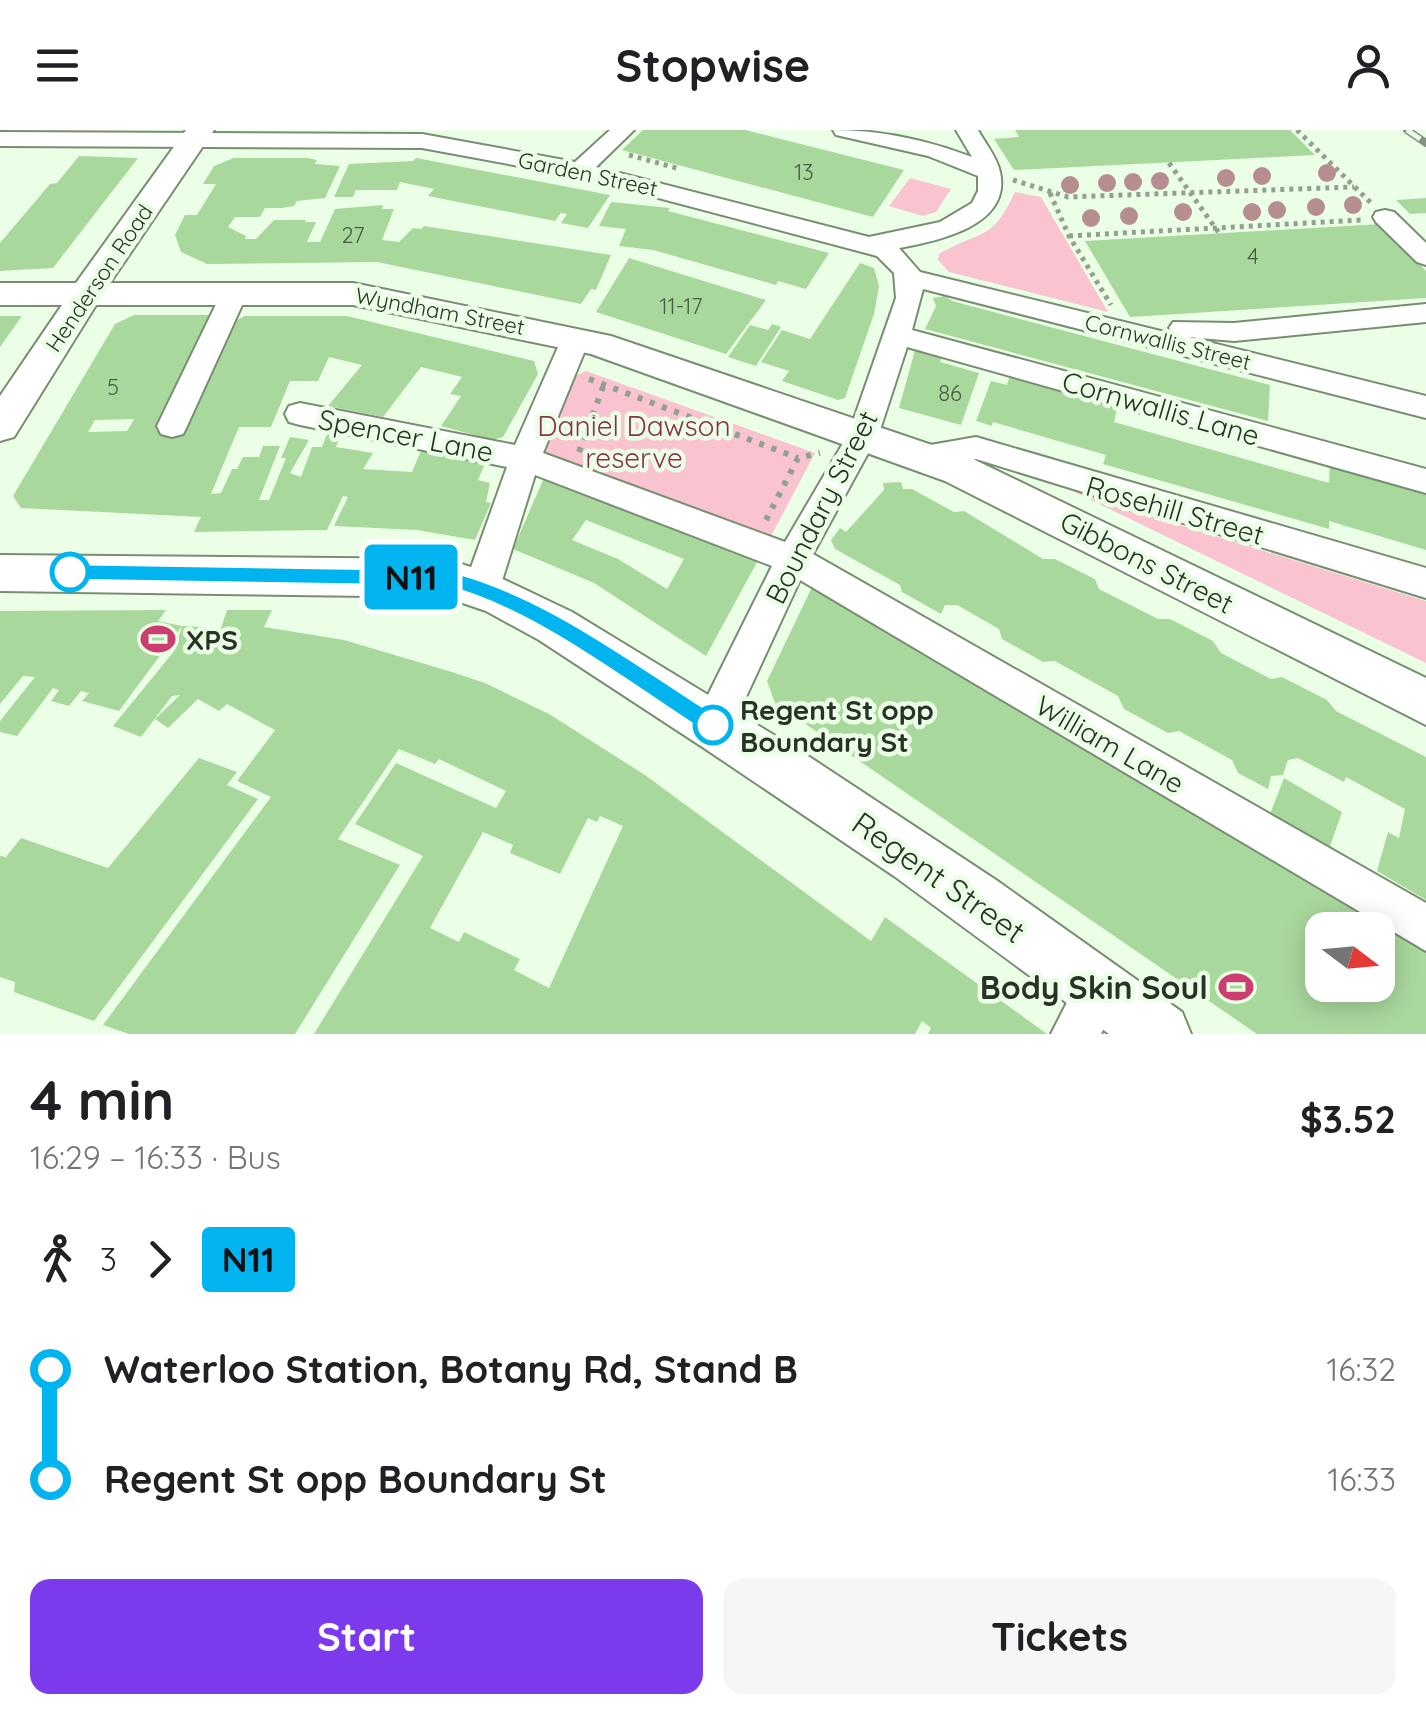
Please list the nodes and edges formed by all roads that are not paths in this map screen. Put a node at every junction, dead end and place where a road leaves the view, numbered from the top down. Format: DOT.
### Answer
graph roads {
  1 [pos="844,130"];
  2 [pos="967,130"];
  3 [pos="198,135"];
  4 [pos="0,139"];
  5 [pos="621,141"];
  6 [pos="570,146"];
  7 [pos="550,164"];
  8 [pos="580,170"];
  9 [pos="989,172"];
  10 [pos="1386,218"];
  11 [pos="869,245"];
  12 [pos="1426,257"];
  13 [pos="910,280"];
  14 [pos="235,292"];
  15 [pos="0,294"];
  16 [pos="86,294"];
  17 [pos="1426,314"];
  18 [pos="897,334"];
  19 [pos="1137,334"];
  20 [pos="572,349"];
  21 [pos="1426,407"];
  22 [pos="300,414"];
  23 [pos="0,426"];
  24 [pos="172,426"];
  25 [pos="845,443"];
  26 [pos="924,456"];
  27 [pos="525,459"];
  28 [pos="1426,481"];
  29 [pos="782,554"];
  30 [pos="0,572"];
  31 [pos="1426,584"];
  32 [pos="482,587"];
  33 [pos="1426,702"];
  34 [pos="713,725"];
  35 [pos="1426,928"];
  36 [pos="1087,1011"];
  37 [pos="1160,1034"];
  1 -- 9 [label="street"];
  2 -- 9 [label="street"];
  3 -- 4 [label="street, Garden Street"];
  3 -- 7 [label="street, Garden Street"];
  3 -- 16 [label="main road, Henderson Road"];
  5 -- 8 [label="street"];
  6 -- 7 [label="street"];
  7 -- 8 [label="street, Garden Street"];
  8 -- 11 [label="street, Garden Street"];
  9 -- 11 [label="street"];
  10 -- 12 [label="street"];
  11 -- 13 [label="street"];
  13 -- 18 [label="street, Boundary Street"];
  13 -- 19 [label="street, Cornwallis Street"];
  14 -- 16 [label="main road, Wyndham Street"];
  14 -- 20 [label="main road, Wyndham Street"];
  14 -- 24 [label="street"];
  15 -- 16 [label="main road, Wyndham Street"];
  16 -- 23 [label="main road, Henderson Road"];
  17 -- 19 [label="street"];
  18 -- 25 [label="street, Boundary Street"];
  18 -- 28 [label="street, Cornwallis Lane"];
  19 -- 21 [label="street, Cornwallis Street"];
  20 -- 25 [label="main road, Wyndham Street"];
  20 -- 27 [label="street"];
  22 -- 27 [label="street, Spencer Lane"];
  25 -- 26 [label="main road, Gibbons Street"];
  25 -- 29 [label="street, Boundary Street"];
  26 -- 31 [label="street, Rosehill Street"];
  26 -- 33 [label="main road, Gibbons Street"];
  27 -- 29 [label="street, Spencer Lane"];
  27 -- 32 [label="street"];
  29 -- 34 [label="street, Boundary Street"];
  29 -- 35 [label="street, William Lane"];
  30 -- 32 [label="main road, Regent Street"];
  32 -- 34 [label="main road, Regent Street"];
  34 -- 36 [label="main road, Regent Street"];
  36 -- 37 [label="main road, Regent Street"];
}
